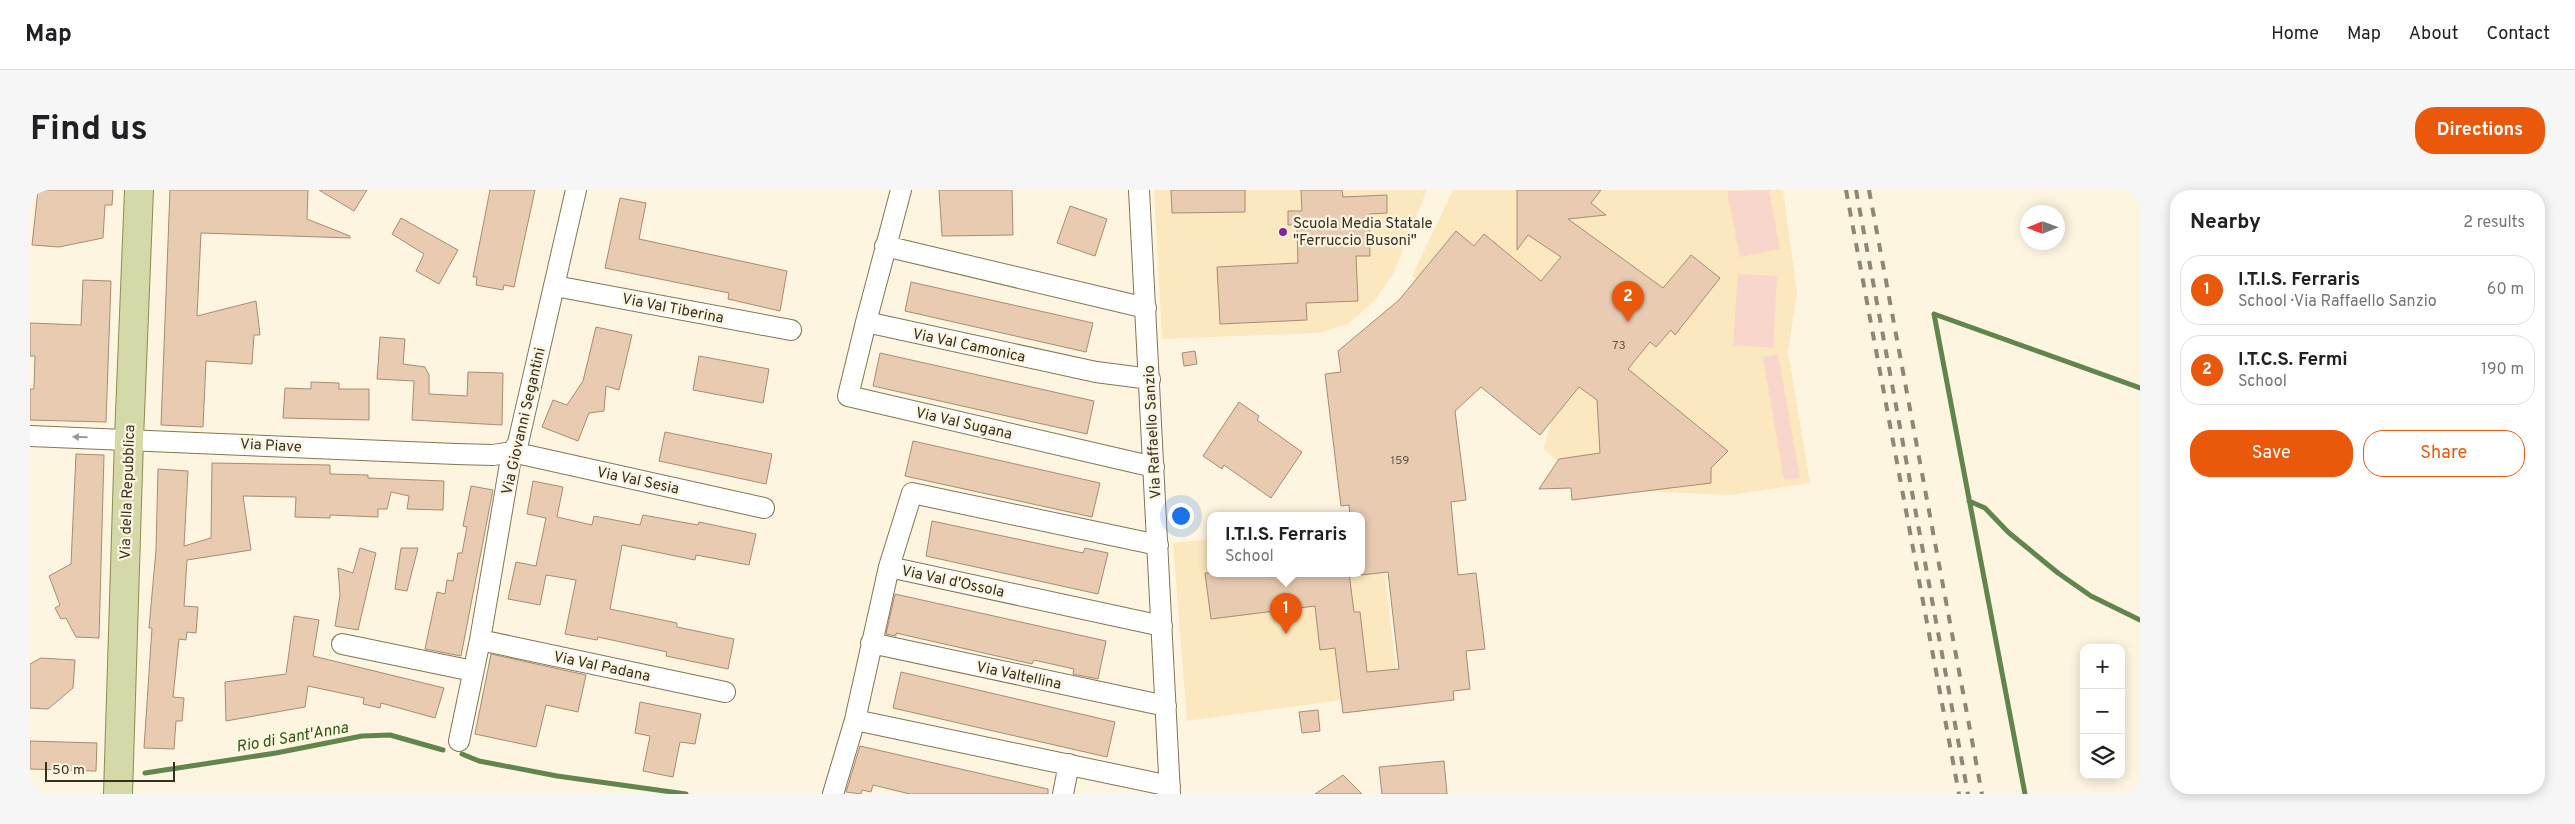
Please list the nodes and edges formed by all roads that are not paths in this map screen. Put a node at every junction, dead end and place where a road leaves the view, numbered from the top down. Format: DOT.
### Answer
graph roads {
  1 [pos="139,190"];
  2 [pos="576,190"];
  3 [pos="901,190"];
  4 [pos="1139,190"];
  5 [pos="885,246"];
  6 [pos="555,286"];
  7 [pos="1146,308"];
  8 [pos="866,322"];
  9 [pos="791,330"];
  10 [pos="1150,379"];
  11 [pos="30,436"];
  12 [pos="129,439"];
  13 [pos="512,452"];
  14 [pos="1154,467"];
  15 [pos="764,508"];
  16 [pos="1158,545"];
  17 [pos="889,568"];
  18 [pos="1162,626"];
  19 [pos="480,640"];
  20 [pos="872,643"];
  21 [pos="342,644"];
  22 [pos="473,671"];
  23 [pos="725,692"];
  24 [pos="1166,706"];
  25 [pos="856,720"];
  26 [pos="459,741"];
  27 [pos="1069,764"];
  28 [pos="1170,790"];
  29 [pos="118,794"];
  30 [pos="833,794"];
  31 [pos="1063,794"];
  1 -- 12 [label="main road, Via della Repubblica"];
  2 -- 6 [label="street, Via Giovanni Segantini"];
  3 -- 5 [label="street"];
  4 -- 7 [label="street, Via Raffaello Sanzio"];
  5 -- 7 [label="street"];
  5 -- 8 [label="street"];
  6 -- 9 [label="street, Via Val Tiberina"];
  6 -- 13 [label="street, Via Giovanni Segantini"];
  7 -- 10 [label="street, Via Raffaello Sanzio"];
  8 -- 10 [label="street, Via Val Camonica"];
  8 -- 14 [label="street, Via Val Sugana"];
  10 -- 14 [label="street, Via Raffaello Sanzio"];
  12 -- 11 [label="street, Via Piave, one-way"];
  12 -- 13 [label="street, Via Piave"];
  12 -- 29 [label="main road, Via della Repubblica"];
  13 -- 15 [label="street, Via Val Sesia"];
  13 -- 19 [label="street, Via Giovanni Segantini"];
  14 -- 16 [label="street, Via Raffaello Sanzio"];
  16 -- 17 [label="street, Via Val d'Ossola"];
  16 -- 18 [label="street, Via Raffaello Sanzio"];
  17 -- 18 [label="street, Via Val d'Ossola"];
  17 -- 20 [label="street"];
  18 -- 24 [label="street, Via Raffaello Sanzio"];
  19 -- 22 [label="street, Via Giovanni Segantini"];
  19 -- 23 [label="street, Via Val Padana"];
  20 -- 24 [label="street, Via Valtellina"];
  20 -- 25 [label="street"];
  21 -- 22 [label="street"];
  22 -- 26 [label="street, Via Giovanni Segantini"];
  24 -- 28 [label="street, Via Raffaello Sanzio"];
  25 -- 27 [label="street"];
  25 -- 30 [label="street"];
  27 -- 28 [label="street"];
  27 -- 31 [label="street"];
}
